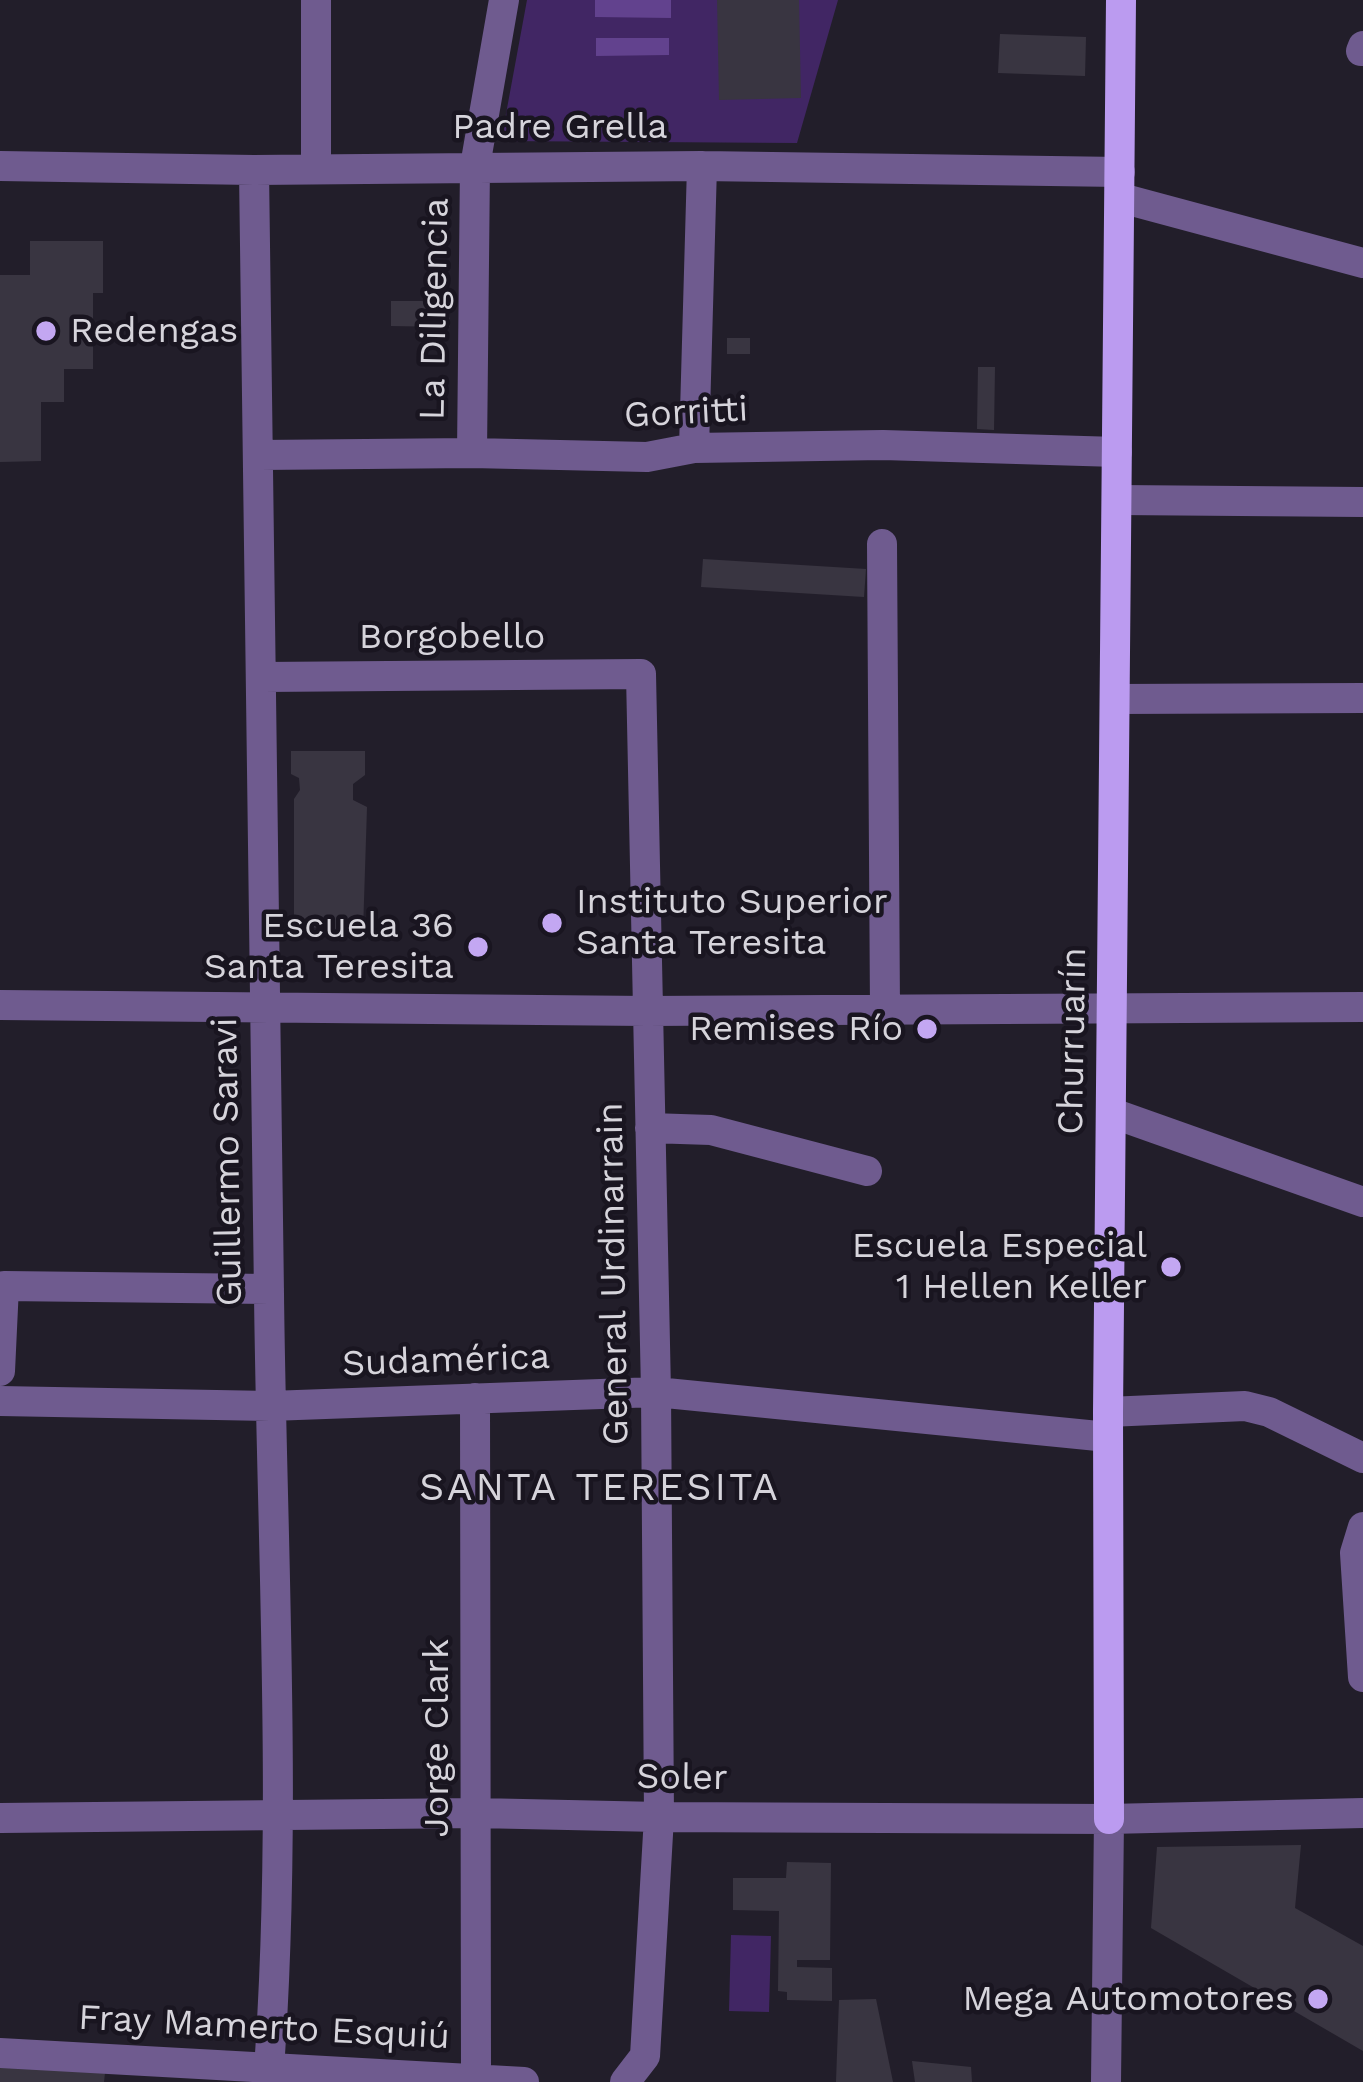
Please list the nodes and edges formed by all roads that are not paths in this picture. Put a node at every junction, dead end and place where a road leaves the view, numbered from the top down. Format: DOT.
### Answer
graph roads {
  1 [pos="316,0"];
  2 [pos="504,0"];
  3 [pos="1121,0"];
  4 [pos="0,166"];
  5 [pos="475,166"];
  6 [pos="702,166"];
  7 [pos="316,167"];
  8 [pos="254,170"];
  9 [pos="1120,185"];
  10 [pos="1363,263"];
  11 [pos="694,448"];
  12 [pos="1117,452"];
  13 [pos="472,453"];
  14 [pos="260,455"];
  15 [pos="1118,500"];
  16 [pos="1363,502"];
  17 [pos="882,544"];
  18 [pos="641,674"];
  19 [pos="263,677"];
  20 [pos="1363,698"];
  21 [pos="1116,699"];
  22 [pos="0,1005"];
  23 [pos="265,1006"];
  24 [pos="1363,1007"];
  25 [pos="885,1010"];
  26 [pos="1113,1010"];
  27 [pos="647,1011"];
  28 [pos="1112,1113"];
  29 [pos="650,1128"];
  30 [pos="867,1172"];
  31 [pos="1363,1202"];
  32 [pos="268,1289"];
  33 [pos="0,1372"];
  34 [pos="656,1392"];
  35 [pos="475,1398"];
  36 [pos="0,1402"];
  37 [pos="270,1406"];
  38 [pos="1108,1425"];
  39 [pos="1363,1458"];
  40 [pos="1363,1527"];
  41 [pos="1363,1677"];
  42 [pos="477,1813"];
  43 [pos="1363,1813"];
  44 [pos="278,1814"];
  45 [pos="659,1817"];
  46 [pos="0,1818"];
  47 [pos="1109,1819"];
  48 [pos="0,2054"];
  49 [pos="269,2074"];
  50 [pos="476,2079"];
  51 [pos="524,2082"];
  52 [pos="626,2082"];
  53 [pos="1106,2082"];
  1 -- 7 [label="street"];
  2 -- 5 [label="street, La Diligencia"];
  3 -- 9 [label="main road, Churruarín"];
  4 -- 8 [label="street, Padre Grella"];
  5 -- 6 [label="street, Padre Grella"];
  5 -- 7 [label="street, Padre Grella"];
  5 -- 13 [label="street, La Diligencia"];
  6 -- 9 [label="street, Padre Grella"];
  6 -- 11 [label="street"];
  7 -- 8 [label="street, Padre Grella"];
  8 -- 14 [label="street, Guillermo Saravi"];
  9 -- 10 [label="street, Padre Grella"];
  9 -- 12 [label="main road, Churruarín"];
  11 -- 12 [label="street, Gorritti"];
  11 -- 13 [label="street, Gorritti"];
  12 -- 15 [label="main road, Churruarín"];
  13 -- 14 [label="street, Gorritti"];
  14 -- 19 [label="street, Guillermo Saravi"];
  15 -- 16 [label="street"];
  15 -- 21 [label="main road, Churruarín"];
  17 -- 25 [label="street"];
  18 -- 19 [label="street, Borgobello"];
  18 -- 27 [label="street, General Urdinarrain"];
  19 -- 23 [label="street, Guillermo Saravi"];
  20 -- 21 [label="street"];
  21 -- 26 [label="main road, Churruarín"];
  22 -- 23 [label="street"];
  23 -- 27 [label="street"];
  23 -- 32 [label="street, Guillermo Saravi"];
  24 -- 26 [label="street"];
  25 -- 26 [label="street"];
  25 -- 27 [label="street"];
  26 -- 28 [label="main road, Churruarín"];
  27 -- 29 [label="street, General Urdinarrain"];
  28 -- 31 [label="street"];
  28 -- 38 [label="main road, Churruarín"];
  29 -- 30 [label="street"];
  29 -- 34 [label="street, General Urdinarrain"];
  32 -- 33 [label="street"];
  32 -- 37 [label="street, Guillermo Saravi"];
  34 -- 35 [label="street, Sudamérica"];
  34 -- 38 [label="street, Sudamérica"];
  34 -- 45 [label="street, General Urdinarrain"];
  35 -- 37 [label="street, Sudamérica"];
  35 -- 42 [label="street, Jorge Clark"];
  36 -- 37 [label="street, Sudamérica"];
  37 -- 44 [label="street, Guillermo Saravi"];
  38 -- 39 [label="street, Sudamérica"];
  38 -- 47 [label="main road, Churruarín"];
  40 -- 41 [label="street"];
  42 -- 44 [label="street, Soler"];
  42 -- 45 [label="street, Soler"];
  42 -- 50 [label="street, Jorge Clark"];
  43 -- 47 [label="street, Soler"];
  44 -- 46 [label="street, Soler"];
  44 -- 49 [label="street, Guillermo Saravi"];
  45 -- 47 [label="street, Soler"];
  45 -- 52 [label="street, General Urdinarrain"];
  47 -- 53 [label="street, Churruarín"];
  48 -- 49 [label="street, Fray Mamerto Esquiú"];
  49 -- 50 [label="street, Fray Mamerto Esquiú"];
  50 -- 51 [label="street, Fray Mamerto Esquiú"];
}
